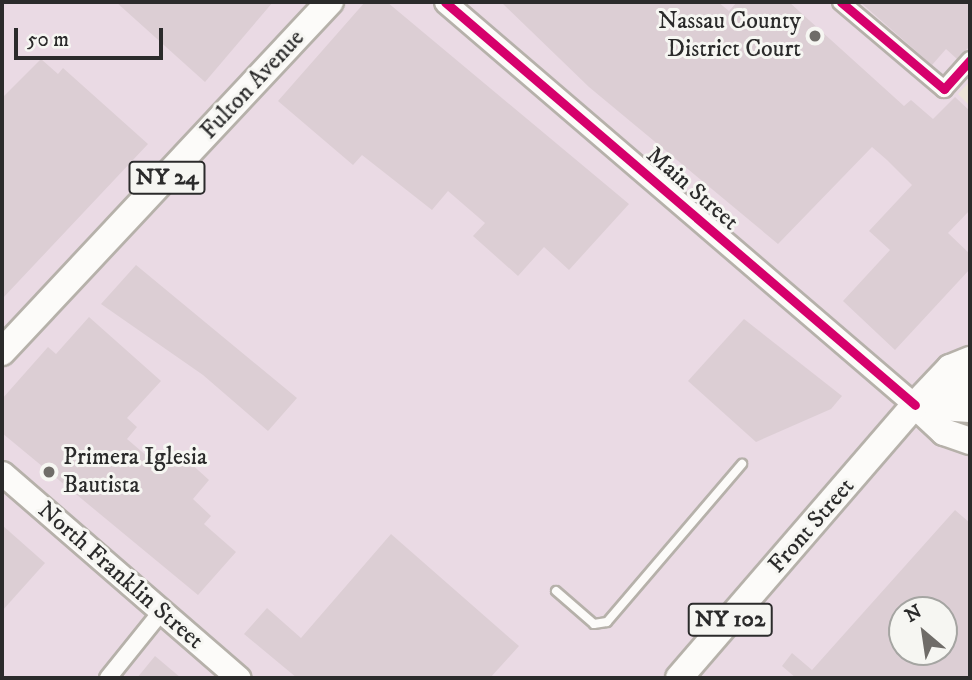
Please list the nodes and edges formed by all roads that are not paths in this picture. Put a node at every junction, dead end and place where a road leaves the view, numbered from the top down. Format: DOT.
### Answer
graph roads {
  1 [pos="330,2"];
  2 [pos="445,2"];
  3 [pos="841,2"];
  4 [pos="970,60"];
  5 [pos="2,352"];
  6 [pos="970,360"];
  7 [pos="970,386"];
  8 [pos="915,405"];
  9 [pos="970,409"];
  10 [pos="970,441"];
  11 [pos="743,464"];
  12 [pos="2,473"];
  13 [pos="556,591"];
  14 [pos="161,612"];
  15 [pos="108,678"];
  16 [pos="239,678"];
  17 [pos="680,678"];
  1 -- 5 [label="main road, Fulton Avenue / NY 24"];
  2 -- 8 [label="street, Main Street"];
  3 -- 4 [label="street"];
  6 -- 8 [label="main road, Front Street / NY 102"];
  7 -- 8 [label="main road"];
  8 -- 9 [label="main road"];
  8 -- 10 [label="main road"];
  8 -- 17 [label="main road, Front Street / NY 102"];
  11 -- 13 [label="lane"];
  12 -- 14 [label="main road, North Franklin Street"];
  14 -- 15 [label="street"];
  14 -- 16 [label="main road, North Franklin Street"];
}
